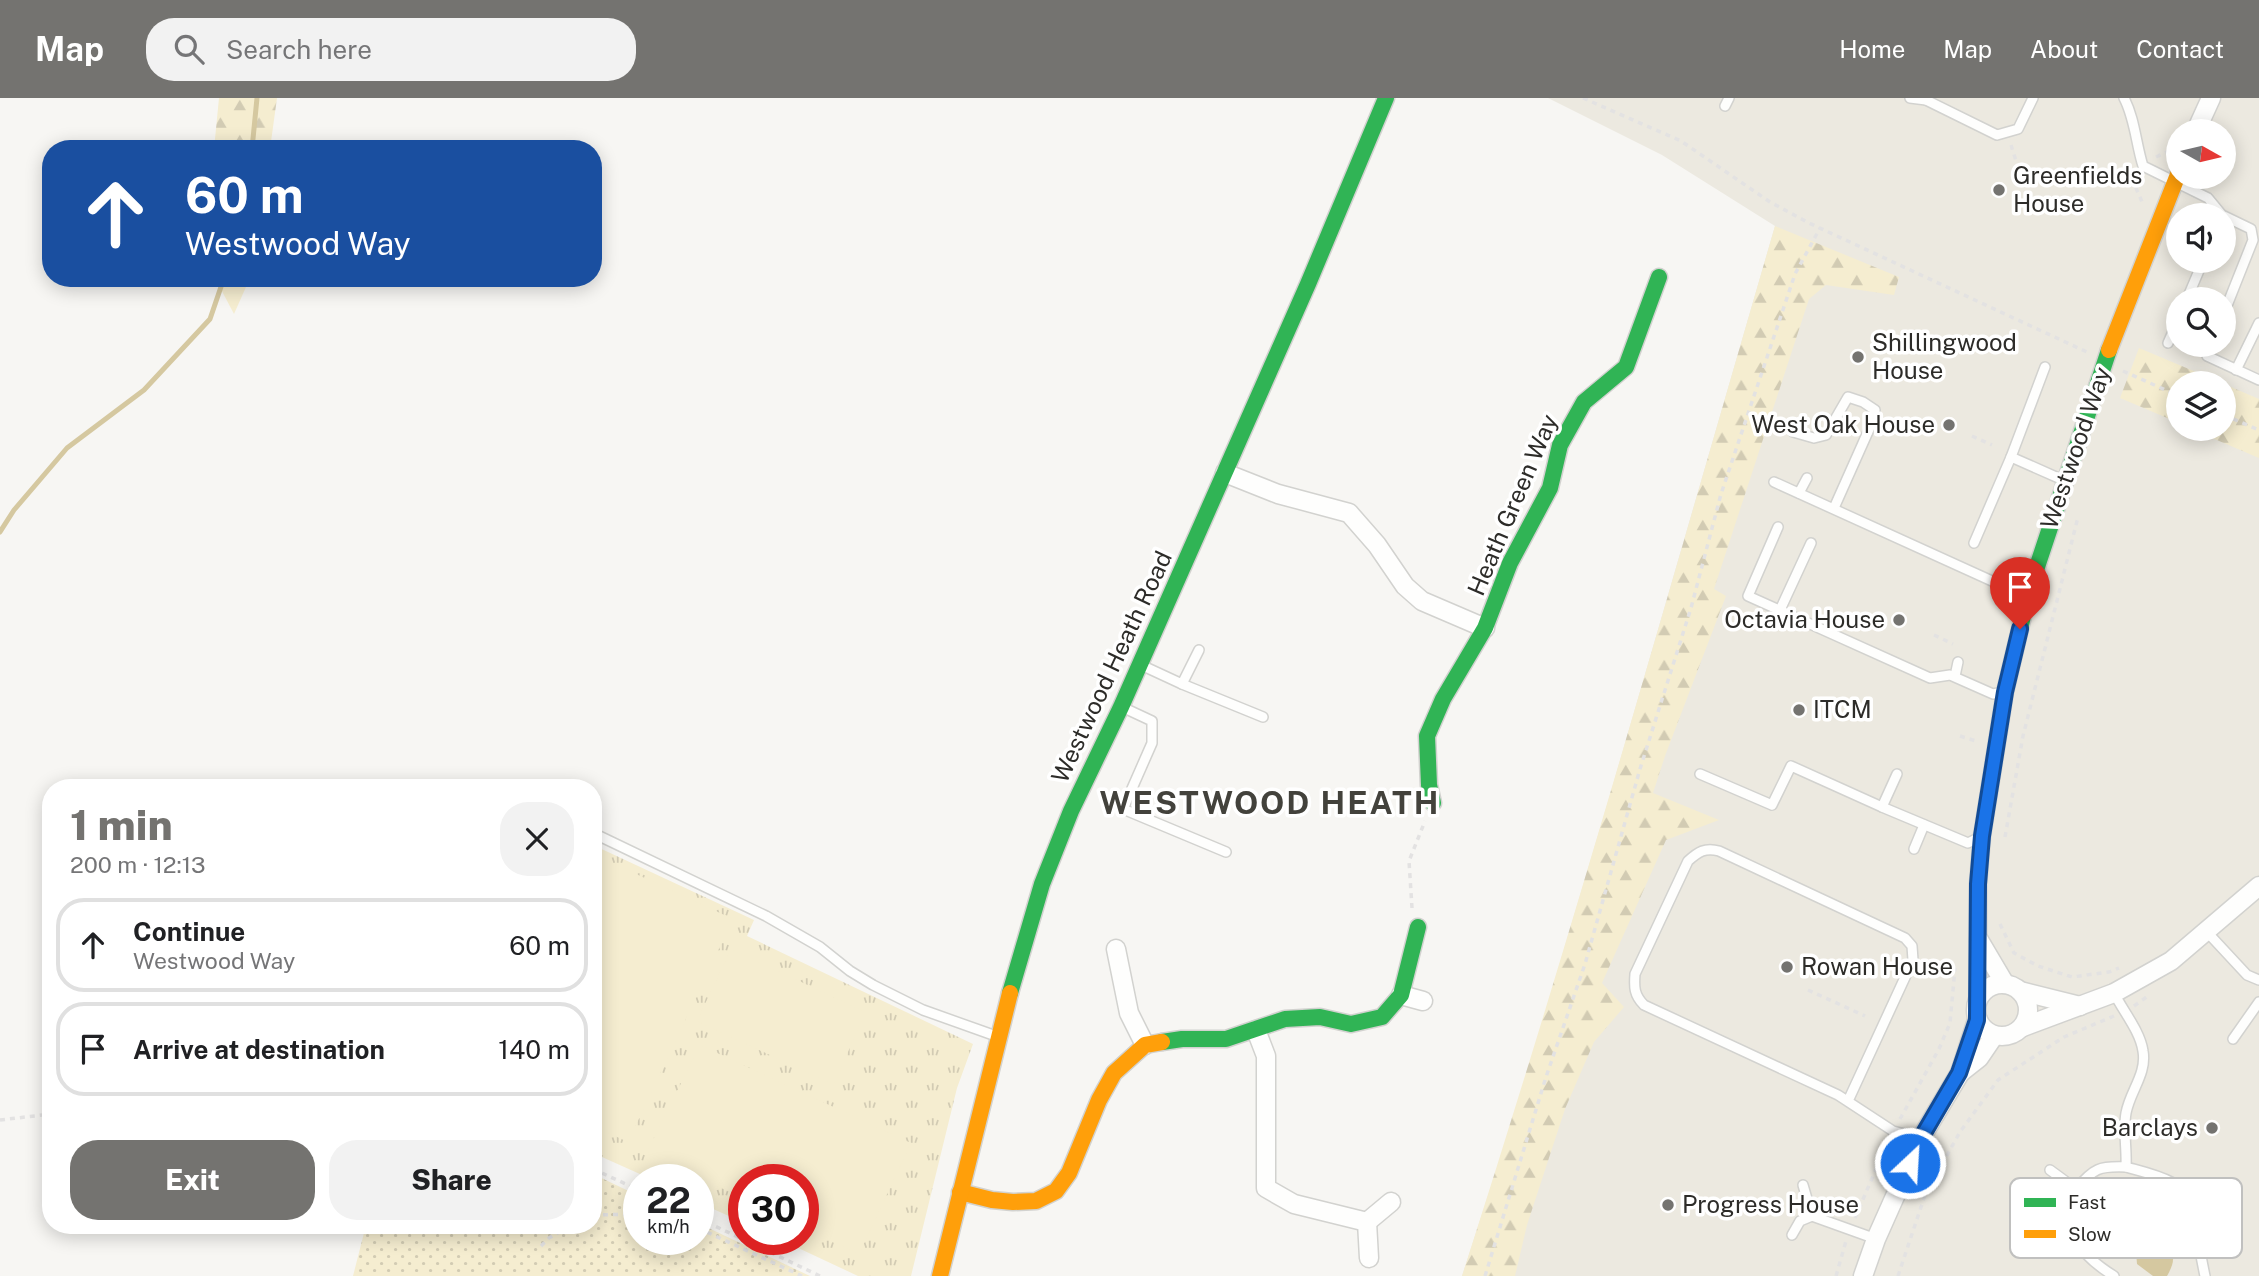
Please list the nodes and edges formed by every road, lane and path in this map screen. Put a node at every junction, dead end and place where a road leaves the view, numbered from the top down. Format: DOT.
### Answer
graph roads {
  1 [pos="1386,98"];
  2 [pos="1583,98"];
  3 [pos="1910,98"];
  4 [pos="2033,98"];
  5 [pos="2124,98"];
  6 [pos="2211,98"];
  7 [pos="1926,99"];
  8 [pos="2201,119"];
  9 [pos="2008,133"];
  10 [pos="2166,174"];
  11 [pos="2021,177"];
  12 [pos="2171,189"];
  13 [pos="2194,189"];
  14 [pos="2212,203"];
  15 [pos="2236,222"];
  16 [pos="1820,228"];
  17 [pos="1659,277"];
  18 [pos="2234,287"];
  19 [pos="2259,323"];
  20 [pos="2209,357"];
  21 [pos="2106,359"];
  22 [pos="2045,367"];
  23 [pos="2236,370"];
  24 [pos="2117,378"];
  25 [pos="2259,380"];
  26 [pos="2166,390"];
  27 [pos="2236,420"];
  28 [pos="2259,430"];
  29 [pos="1793,432"];
  30 [pos="1972,436"];
  31 [pos="1992,445"];
  32 [pos="2011,457"];
  33 [pos="1225,473"];
  34 [pos="1807,478"];
  35 [pos="2064,481"];
  36 [pos="1774,482"];
  37 [pos="1799,493"];
  38 [pos="1834,508"];
  39 [pos="2078,515"];
  40 [pos="1777,527"];
  41 [pos="1811,543"];
  42 [pos="1974,543"];
  43 [pos="2029,591"];
  44 [pos="1780,610"];
  45 [pos="1485,628"];
  46 [pos="1934,635"];
  47 [pos="1953,644"];
  48 [pos="1199,650"];
  49 [pos="1958,662"];
  50 [pos="1139,665"];
  51 [pos="1955,676"];
  52 [pos="1182,684"];
  53 [pos="2005,692"];
  54 [pos="1121,707"];
  55 [pos="1263,717"];
  56 [pos="1961,736"];
  57 [pos="1981,743"];
  58 [pos="1700,774"];
  59 [pos="1897,775"];
  60 [pos="1433,803"];
  61 [pos="1882,807"];
  62 [pos="1924,825"];
  63 [pos="1982,836"];
  64 [pos="602,837"];
  65 [pos="2004,841"];
  66 [pos="1913,849"];
  67 [pos="1226,852"];
  68 [pos="2259,886"];
  69 [pos="1998,919"];
  70 [pos="1418,927"];
  71 [pos="2207,932"];
  72 [pos="1979,940"];
  73 [pos="1116,949"];
  74 [pos="2127,965"];
  75 [pos="2259,980"];
  76 [pos="2013,988"];
  77 [pos="1808,990"];
  78 [pos="2114,993"];
  79 [pos="2151,994"];
  80 [pos="1401,995"];
  81 [pos="1978,999"];
  82 [pos="1423,1001"];
  83 [pos="2259,1002"];
  84 [pos="2080,1006"];
  85 [pos="2123,1012"];
  86 [pos="1865,1016"];
  87 [pos="1977,1020"];
  88 [pos="2022,1027"];
  89 [pos="1256,1030"];
  90 [pos="1994,1036"];
  91 [pos="999,1037"];
  92 [pos="2233,1040"];
  93 [pos="1145,1045"];
  94 [pos="1959,1073"];
  95 [pos="1848,1101"];
  96 [pos="42,1115"];
  97 [pos="0,1120"];
  98 [pos="1921,1138"];
  99 [pos="2126,1167"];
  100 [pos="2050,1170"];
  101 [pos="602,1173"];
  102 [pos="2061,1178"];
  103 [pos="2086,1178"];
  104 [pos="2161,1178"];
  105 [pos="623,1183"];
  106 [pos="1803,1185"];
  107 [pos="960,1192"];
  108 [pos="1391,1202"];
  109 [pos="602,1214"];
  110 [pos="623,1214"];
  111 [pos="1812,1216"];
  112 [pos="1367,1222"];
  113 [pos="714,1226"];
  114 [pos="556,1234"];
  115 [pos="714,1235"];
  116 [pos="1792,1236"];
  117 [pos="1875,1239"];
  118 [pos="541,1246"];
  119 [pos="1369,1258"];
  120 [pos="2089,1258"];
  121 [pos="2202,1258"];
  122 [pos="802,1276"];
  123 [pos="820,1276"];
  124 [pos="940,1276"];
  125 [pos="1485,1276"];
  126 [pos="1863,1276"];
  127 [pos="1898,1276"];
  128 [pos="2114,1276"];
  129 [pos="2205,1276"];
  1 -- 33 [label="street, Westwood Heath Road"];
  2 -- 16 [label="path"];
  3 -- 7 [label="lane"];
  4 -- 9 [label="lane"];
  5 -- 10 [label="lane"];
  6 -- 8 [label="street"];
  7 -- 9 [label="lane"];
  9 -- 11 [label="path"];
  12 -- 21 [label="street, Westwood Way"];
  13 -- 14 [label="lane"];
  15 -- 18 [label="lane"];
  16 -- 21 [label="path"];
  16 -- 125 [label="path"];
  17 -- 45 [label="street, Heath Green Way"];
  19 -- 23 [label="lane"];
  20 -- 23 [label="lane"];
  21 -- 35 [label="street, Westwood Way"];
  22 -- 32 [label="lane"];
  23 -- 25 [label="lane"];
  24 -- 26 [label="path"];
  27 -- 28 [label="path"];
  29 -- 38 [label="lane"];
  30 -- 31 [label="path"];
  32 -- 35 [label="lane"];
  32 -- 42 [label="lane"];
  33 -- 45 [label="street"];
  33 -- 50 [label="street, Westwood Heath Road"];
  34 -- 37 [label="lane"];
  35 -- 43 [label="street, Westwood Way"];
  36 -- 37 [label="lane"];
  37 -- 38 [label="lane"];
  38 -- 43 [label="lane"];
  39 -- 65 [label="path"];
  40 -- 44 [label="lane"];
  41 -- 44 [label="lane"];
  43 -- 53 [label="street, Westwood Way"];
  44 -- 51 [label="lane"];
  45 -- 60 [label="street, Heath Green Way"];
  46 -- 47 [label="path"];
  48 -- 52 [label="lane"];
  49 -- 51 [label="lane"];
  50 -- 52 [label="lane"];
  50 -- 54 [label="street, Westwood Heath Road"];
  51 -- 53 [label="lane"];
  52 -- 55 [label="lane"];
  53 -- 63 [label="street, Westwood Way"];
  54 -- 67 [label="lane"];
  54 -- 91 [label="street, Westwood Heath Road"];
  56 -- 57 [label="path"];
  58 -- 61 [label="lane"];
  59 -- 61 [label="lane"];
  60 -- 70 [label="path"];
  61 -- 62 [label="lane"];
  62 -- 63 [label="lane"];
  62 -- 66 [label="lane"];
  63 -- 72 [label="street, Westwood Way"];
  64 -- 91 [label="lane"];
  68 -- 71 [label="street"];
  69 -- 74 [label="path"];
  70 -- 80 [label="street"];
  71 -- 75 [label="lane"];
  71 -- 78 [label="street"];
  72 -- 76 [label="street, Westwood Way"];
  72 -- 81 [label="street, Westwood Way"];
  73 -- 93 [label="street"];
  76 -- 81 [label="street"];
  76 -- 84 [label="street"];
  76 -- 88 [label="street"];
  77 -- 86 [label="path"];
  78 -- 84 [label="street"];
  78 -- 85 [label="lane"];
  79 -- 85 [label="path"];
  80 -- 82 [label="street"];
  80 -- 89 [label="street"];
  81 -- 87 [label="street"];
  83 -- 92 [label="lane"];
  84 -- 88 [label="street"];
  85 -- 99 [label="lane"];
  85 -- 127 [label="path"];
  87 -- 90 [label="street"];
  87 -- 94 [label="street"];
  88 -- 90 [label="street"];
  89 -- 93 [label="street"];
  89 -- 112 [label="street"];
  90 -- 94 [label="street"];
  91 -- 107 [label="street, Westwood Heath Road"];
  93 -- 107 [label="street"];
  94 -- 98 [label="street"];
  95 -- 95 [label="lane"];
  95 -- 98 [label="lane"];
  96 -- 97 [label="path"];
  98 -- 117 [label="street"];
  99 -- 103 [label="lane"];
  99 -- 104 [label="lane"];
  100 -- 102 [label="lane"];
  101 -- 105 [label="path"];
  106 -- 111 [label="lane"];
  107 -- 124 [label="street, Westwood Heath Road"];
  108 -- 112 [label="street"];
  109 -- 110 [label="path"];
  111 -- 116 [label="lane"];
  111 -- 117 [label="lane"];
  112 -- 119 [label="street"];
  113 -- 123 [label="path"];
  114 -- 118 [label="path"];
  115 -- 122 [label="path"];
  117 -- 126 [label="street"];
  120 -- 128 [label="lane"];
  121 -- 129 [label="lane"];
}
